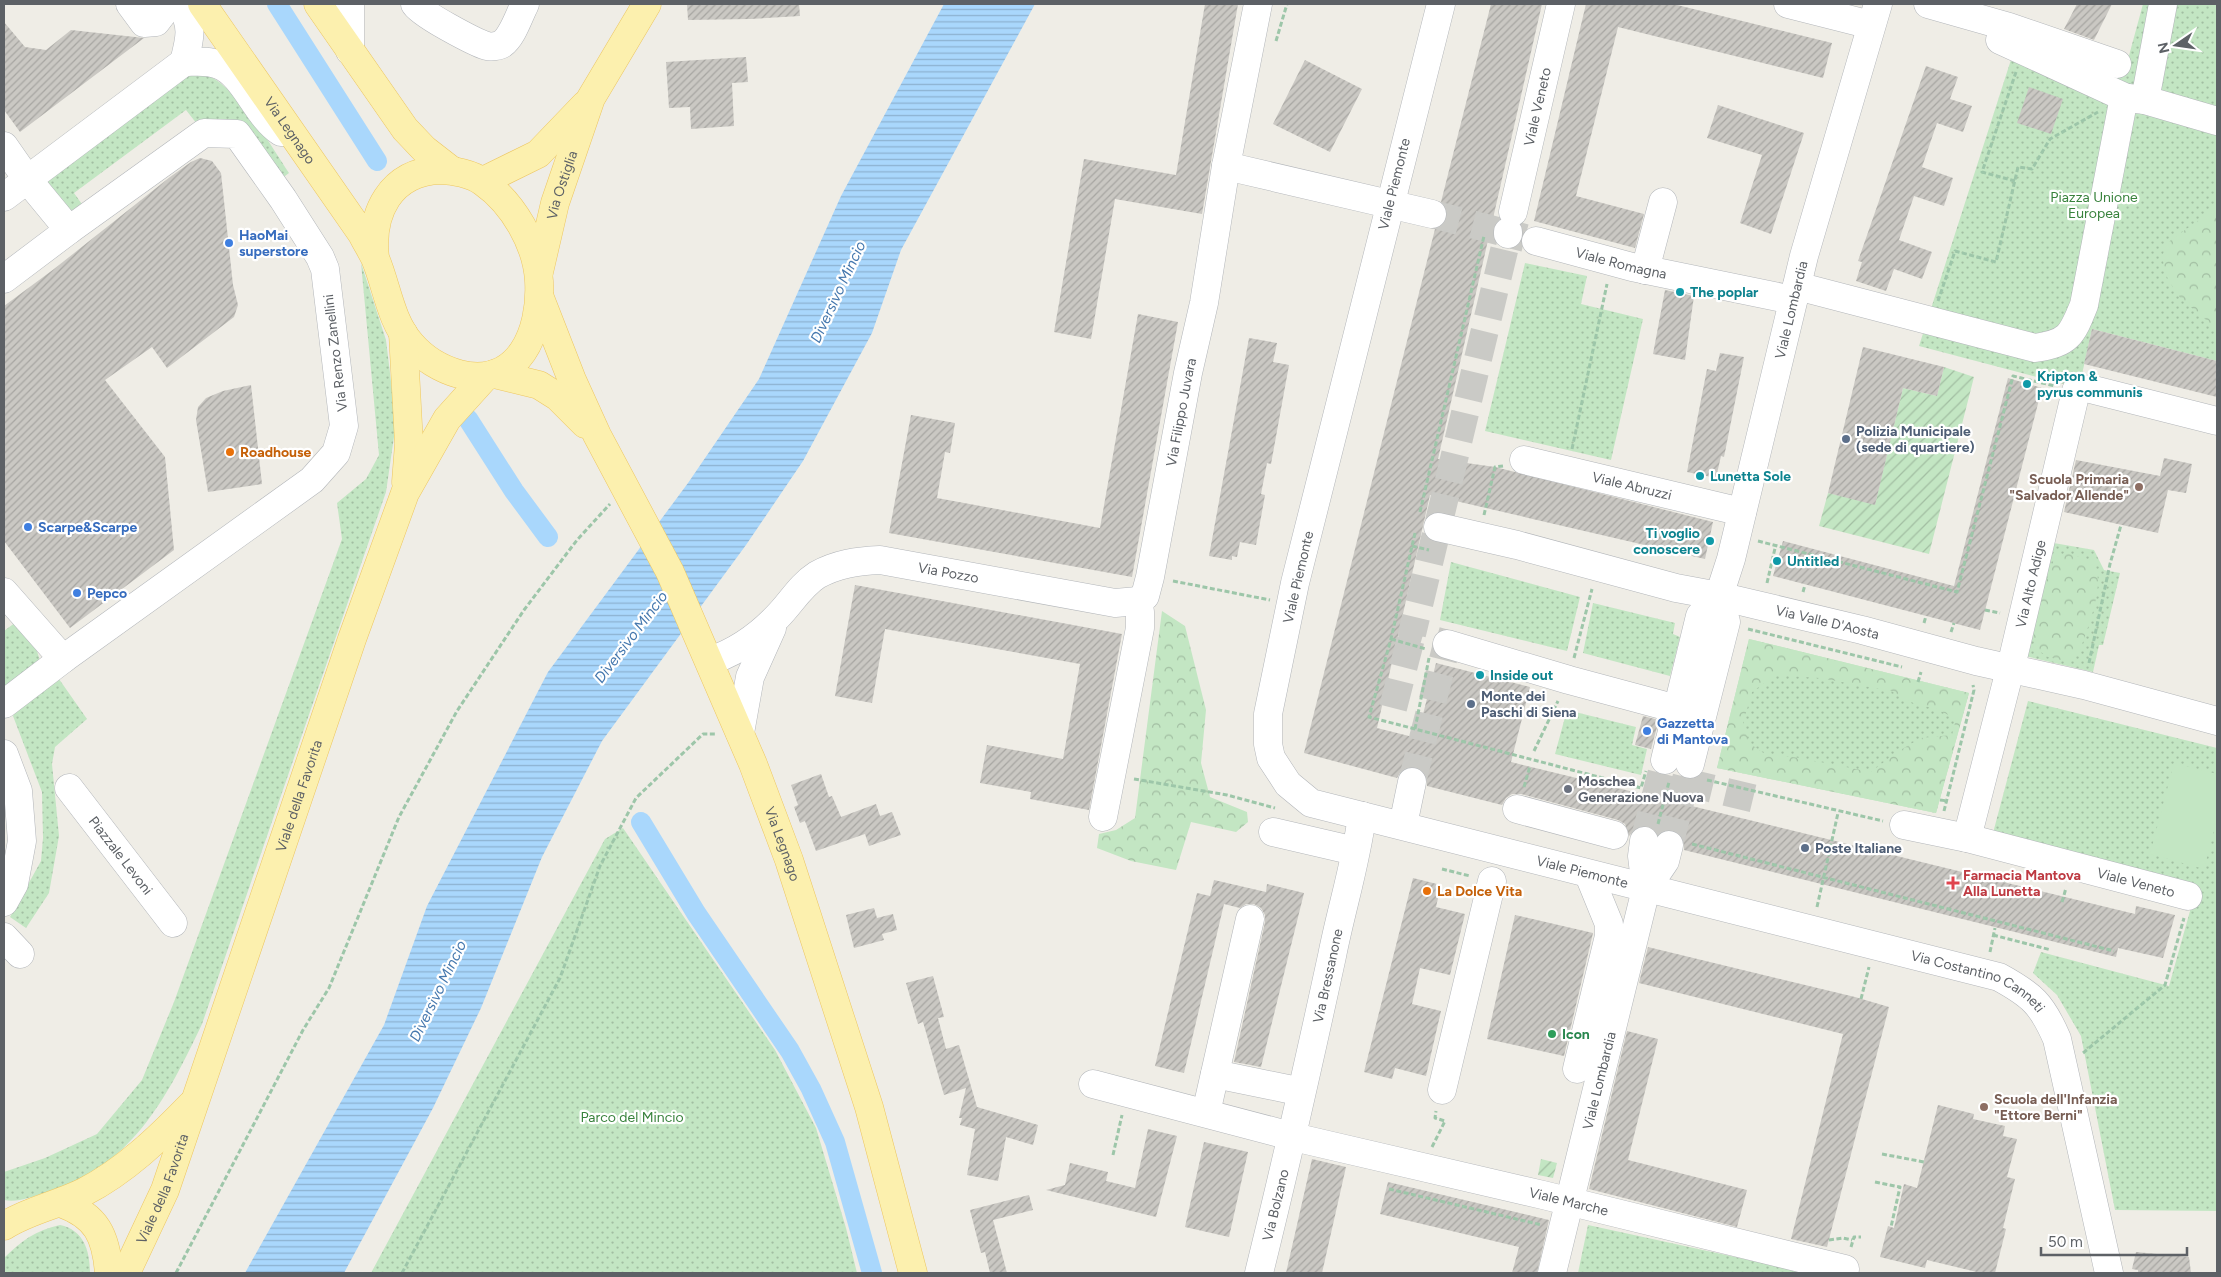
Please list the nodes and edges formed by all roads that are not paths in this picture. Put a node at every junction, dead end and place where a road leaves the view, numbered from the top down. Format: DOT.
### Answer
graph roads {
  1 [pos="130,4"];
  2 [pos="202,4"];
  3 [pos="318,4"];
  4 [pos="350,4"];
  5 [pos="414,4"];
  6 [pos="505,4"];
  7 [pos="525,4"];
  8 [pos="647,4"];
  9 [pos="1258,4"];
  10 [pos="1441,4"];
  11 [pos="1561,4"];
  12 [pos="1788,4"];
  13 [pos="1898,4"];
  14 [pos="1928,4"];
  15 [pos="2163,4"];
  16 [pos="169,6"];
  17 [pos="440,13"];
  18 [pos="1875,14"];
  19 [pos="474,39"];
  20 [pos="2011,46"];
  21 [pos="350,51"];
  22 [pos="184,62"];
  23 [pos="2117,64"];
  24 [pos="591,98"];
  25 [pos="2135,99"];
  26 [pos="2217,121"];
  27 [pos="300,145"];
  28 [pos="4,146"];
  29 [pos="1226,166"];
  30 [pos="450,170"];
  31 [pos="27,179"];
  32 [pos="483,181"];
  33 [pos="4,197"];
  34 [pos="1389,202"];
  35 [pos="1664,202"];
  36 [pos="1432,214"];
  37 [pos="1504,226"];
  38 [pos="69,230"];
  39 [pos="1536,241"];
  40 [pos="375,258"];
  41 [pos="1645,270"];
  42 [pos="4,279"];
  43 [pos="539,286"];
  44 [pos="1795,293"];
  45 [pos="403,333"];
  46 [pos="489,376"];
  47 [pos="2217,421"];
  48 [pos="597,435"];
  49 [pos="1524,460"];
  50 [pos="404,493"];
  51 [pos="1742,512"];
  52 [pos="1424,525"];
  53 [pos="1719,596"];
  54 [pos="6,599"];
  55 [pos="1138,602"];
  56 [pos="777,617"];
  57 [pos="1447,644"];
  58 [pos="705,649"];
  59 [pos="63,659"];
  60 [pos="2010,669"];
  61 [pos="4,704"];
  62 [pos="1677,709"];
  63 [pos="2217,721"];
  64 [pos="740,733"];
  65 [pos="4,754"];
  66 [pos="1412,782"];
  67 [pos="69,788"];
  68 [pos="1517,809"];
  69 [pos="1280,816"];
  70 [pos="1362,816"];
  71 [pos="1103,817"];
  72 [pos="1403,825"];
  73 [pos="1904,825"];
  74 [pos="1614,836"];
  75 [pos="1967,838"];
  76 [pos="1664,839"];
  77 [pos="1355,851"];
  78 [pos="1589,875"];
  79 [pos="1483,878"];
  80 [pos="1646,889"];
  81 [pos="2188,896"];
  82 [pos="4,902"];
  83 [pos="1250,919"];
  84 [pos="173,923"];
  85 [pos="1576,1069"];
  86 [pos="1215,1074"];
  87 [pos="1093,1084"];
  88 [pos="1288,1089"];
  89 [pos="1442,1090"];
  90 [pos="196,1100"];
  91 [pos="1206,1113"];
  92 [pos="1293,1136"];
  93 [pos="1569,1201"];
  94 [pos="61,1203"];
  95 [pos="7,1222"];
  96 [pos="1845,1269"];
  97 [pos="109,1273"];
  98 [pos="126,1273"];
  99 [pos="913,1273"];
  100 [pos="1259,1273"];
  101 [pos="1552,1273"];
  102 [pos="2109,1273"];
  1 -- 16 [label="street"];
  2 -- 27 [label="main road, Via Legnago"];
  3 -- 21 [label="main road, Via Legnago"];
  4 -- 21 [label="street"];
  5 -- 17 [label="street"];
  6 -- 19 [label="street"];
  7 -- 19 [label="street"];
  8 -- 24 [label="main road, Via Ostiglia"];
  9 -- 29 [label="street, Via Filippo Juvara"];
  10 -- 34 [label="street, Viale Piemonte"];
  11 -- 37 [label="street, Viale Veneto"];
  12 -- 18 [label="street"];
  13 -- 18 [label="street"];
  14 -- 23 [label="street"];
  15 -- 25 [label="street"];
  16 -- 22 [label="street"];
  17 -- 19 [label="street"];
  18 -- 44 [label="street, Viale Lombardia"];
  20 -- 25 [label="street"];
  21 -- 30 [label="main road, Via Legnago"];
  22 -- 27 [label="street"];
  22 -- 31 [label="street"];
  24 -- 32 [label="main road, Via Ostiglia"];
  24 -- 43 [label="main road, Via Ostiglia"];
  25 -- 26 [label="street"];
  25 -- 44 [label="street, Viale Romagna"];
  27 -- 40 [label="main road, Via Legnago"];
  28 -- 31 [label="street"];
  29 -- 34 [label="street"];
  29 -- 55 [label="street, Via Filippo Juvara"];
  30 -- 32 [label="main road, Via Legnago"];
  30 -- 40 [label="main road, Via Legnago"];
  31 -- 33 [label="street"];
  31 -- 38 [label="street"];
  32 -- 43 [label="main road, Via Legnago"];
  34 -- 36 [label="street"];
  34 -- 70 [label="street, Viale Piemonte"];
  35 -- 41 [label="street"];
  38 -- 42 [label="street, Via Renzo Zanellini"];
  38 -- 59 [label="street, Via Renzo Zanellini"];
  39 -- 41 [label="street, Viale Romagna"];
  40 -- 45 [label="main road, Via Legnago"];
  41 -- 44 [label="street, Viale Romagna"];
  43 -- 46 [label="main road, Via Legnago"];
  43 -- 48 [label="main road, Via Legnago"];
  44 -- 51 [label="street, Viale Lombardia"];
  45 -- 46 [label="main road, Via Legnago"];
  45 -- 50 [label="main road, Viale della Favorita"];
  46 -- 48 [label="main road, Via Legnago"];
  46 -- 50 [label="main road, Viale della Favorita"];
  47 -- 60 [label="street, Via Alto Adige"];
  48 -- 58 [label="main road, Via Legnago"];
  49 -- 51 [label="street, Viale Abruzzi"];
  50 -- 90 [label="main road, Viale della Favorita"];
  51 -- 53 [label="street, Viale Lombardia"];
  52 -- 53 [label="street, Via Valle D'Aosta"];
  53 -- 60 [label="street, Via Valle D'Aosta"];
  53 -- 62 [label="street, Viale Lombardia"];
  53 -- 62 [label="street, Viale Lombardia"];
  54 -- 59 [label="street"];
  55 -- 56 [label="street, Via Pozzo"];
  55 -- 71 [label="street"];
  56 -- 58 [label="street, Via Pozzo"];
  56 -- 64 [label="street, Via Pozzo"];
  57 -- 62 [label="street"];
  58 -- 64 [label="main road, Via Legnago"];
  59 -- 61 [label="street, Via Renzo Zanellini"];
  60 -- 63 [label="street, Via Valle D'Aosta"];
  60 -- 75 [label="street, Via Alto Adige"];
  64 -- 99 [label="main road, Via Legnago"];
  65 -- 82 [label="street"];
  66 -- 72 [label="street"];
  67 -- 84 [label="street, Piazzale Levoni"];
  68 -- 74 [label="street"];
  69 -- 77 [label="street"];
  70 -- 72 [label="street, Viale Piemonte"];
  70 -- 77 [label="street, Via Bressanone"];
  72 -- 78 [label="street, Viale Piemonte"];
  73 -- 75 [label="street, Viale Veneto"];
  75 -- 81 [label="street, Viale Veneto"];
  76 -- 80 [label="street, Viale Lombardia"];
  77 -- 92 [label="street, Via Bressanone"];
  78 -- 80 [label="street, Viale Piemonte"];
  78 -- 85 [label="street"];
  79 -- 89 [label="street"];
  80 -- 93 [label="street, Viale Lombardia"];
  80 -- 102 [label="street, Via Costantino Canneti"];
  83 -- 86 [label="street"];
  86 -- 88 [label="street"];
  86 -- 91 [label="street"];
  87 -- 91 [label="street, Viale Marche"];
  90 -- 94 [label="main road, Viale della Favorita"];
  90 -- 98 [label="main road, Viale della Favorita"];
  91 -- 92 [label="street, Viale Marche"];
  92 -- 93 [label="street, Viale Marche"];
  92 -- 100 [label="street, Via Bolzano"];
  93 -- 96 [label="street, Viale Marche"];
  93 -- 101 [label="street, Viale Lombardia"];
  94 -- 95 [label="main road, Viale della Favorita"];
  94 -- 97 [label="main road"];
}
